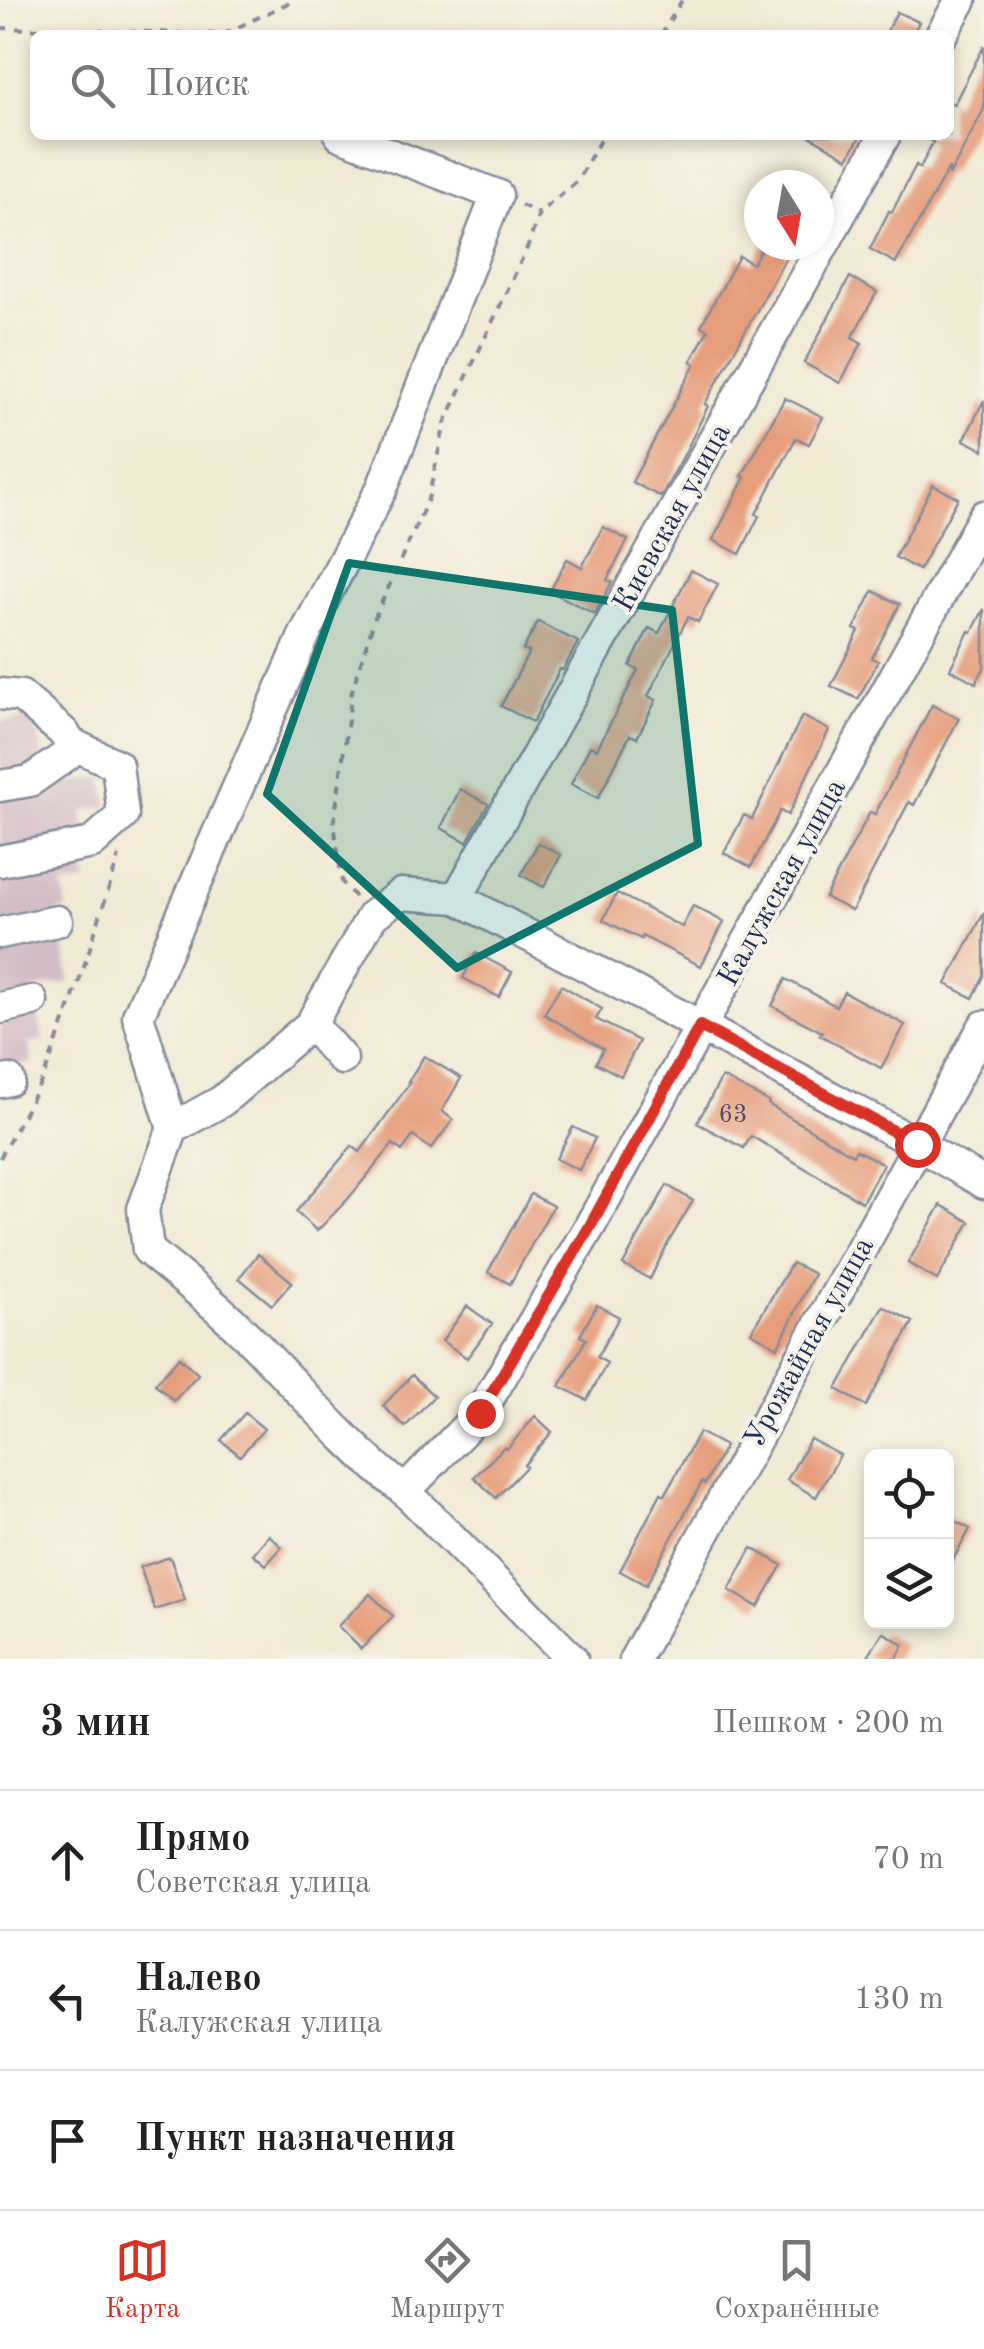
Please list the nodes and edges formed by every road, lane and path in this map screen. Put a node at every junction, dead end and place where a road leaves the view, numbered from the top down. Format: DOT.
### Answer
graph roads {
  1 [pos="290,0"];
  2 [pos="682,0"];
  3 [pos="961,0"];
  4 [pos="0,28"];
  5 [pos="75,30"];
  6 [pos="232,30"];
  7 [pos="664,30"];
  8 [pos="944,30"];
  9 [pos="353,140"];
  10 [pos="600,140"];
  11 [pos="882,140"];
  12 [pos="984,516"];
  13 [pos="0,694"];
  14 [pos="70,743"];
  15 [pos="0,786"];
  16 [pos="123,814"];
  17 [pos="0,861"];
  18 [pos="457,898"];
  19 [pos="372,916"];
  20 [pos="57,921"];
  21 [pos="0,933"];
  22 [pos="32,1001"];
  23 [pos="0,1008"];
  24 [pos="312,1024"];
  25 [pos="700,1026"];
  26 [pos="984,1026"];
  27 [pos="342,1059"];
  28 [pos="173,1128"];
  29 [pos="917,1144"];
  30 [pos="0,1158"];
  31 [pos="984,1183"];
  32 [pos="405,1490"];
  33 [pos="572,1659"];
  34 [pos="635,1659"];
  1 -- 6 [label="path"];
  2 -- 7 [label="path"];
  3 -- 8 [label="street"];
  4 -- 5 [label="path"];
  9 -- 28 [label="street"];
  10 -- 19 [label="path"];
  11 -- 18 [label="street, Киевская улица"];
  12 -- 25 [label="street, Калужская улица"];
  13 -- 14 [label="street"];
  14 -- 15 [label="street"];
  14 -- 16 [label="street"];
  16 -- 17 [label="street"];
  16 -- 30 [label="path"];
  18 -- 19 [label="street"];
  18 -- 25 [label="street"];
  19 -- 24 [label="street"];
  20 -- 21 [label="street"];
  22 -- 23 [label="street"];
  24 -- 27 [label="street"];
  24 -- 28 [label="street"];
  25 -- 29 [label="street"];
  25 -- 32 [label="street, Калужская улица"];
  26 -- 29 [label="street, Урожайная улица"];
  28 -- 32 [label="street"];
  29 -- 31 [label="street"];
  29 -- 34 [label="street, Урожайная улица"];
  32 -- 33 [label="street"];
}
